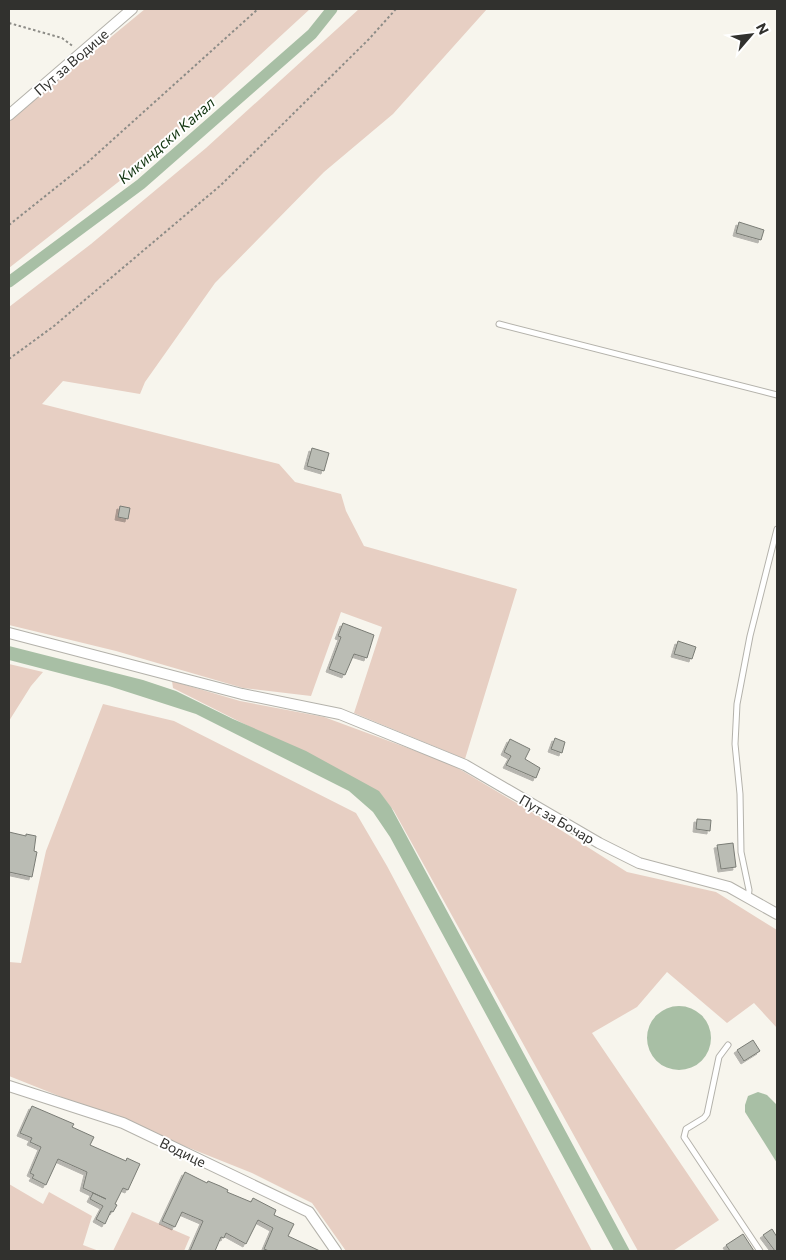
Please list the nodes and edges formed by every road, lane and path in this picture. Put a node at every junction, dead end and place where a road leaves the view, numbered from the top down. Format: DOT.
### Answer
graph roads {
  1 [pos="132,9"];
  2 [pos="258,9"];
  3 [pos="396,9"];
  4 [pos="9,23"];
  5 [pos="80,54"];
  6 [pos="9,115"];
  7 [pos="9,225"];
  8 [pos="499,324"];
  9 [pos="9,359"];
  10 [pos="777,396"];
  11 [pos="777,529"];
  12 [pos="9,633"];
  13 [pos="748,898"];
  14 [pos="777,914"];
  15 [pos="728,1045"];
  16 [pos="9,1086"];
  17 [pos="336,1251"];
  18 [pos="760,1251"];
  1 -- 5 [label="street, Пут за Водице"];
  2 -- 7 [label="path"];
  3 -- 9 [label="path"];
  4 -- 5 [label="path"];
  5 -- 6 [label="street, Пут за Водице"];
  8 -- 10 [label="lane"];
  11 -- 13 [label="lane"];
  12 -- 13 [label="street, Пут за Бочар"];
  13 -- 14 [label="street, Пут за Бочар"];
  15 -- 18 [label="lane"];
  16 -- 17 [label="street, Водице"];
}
